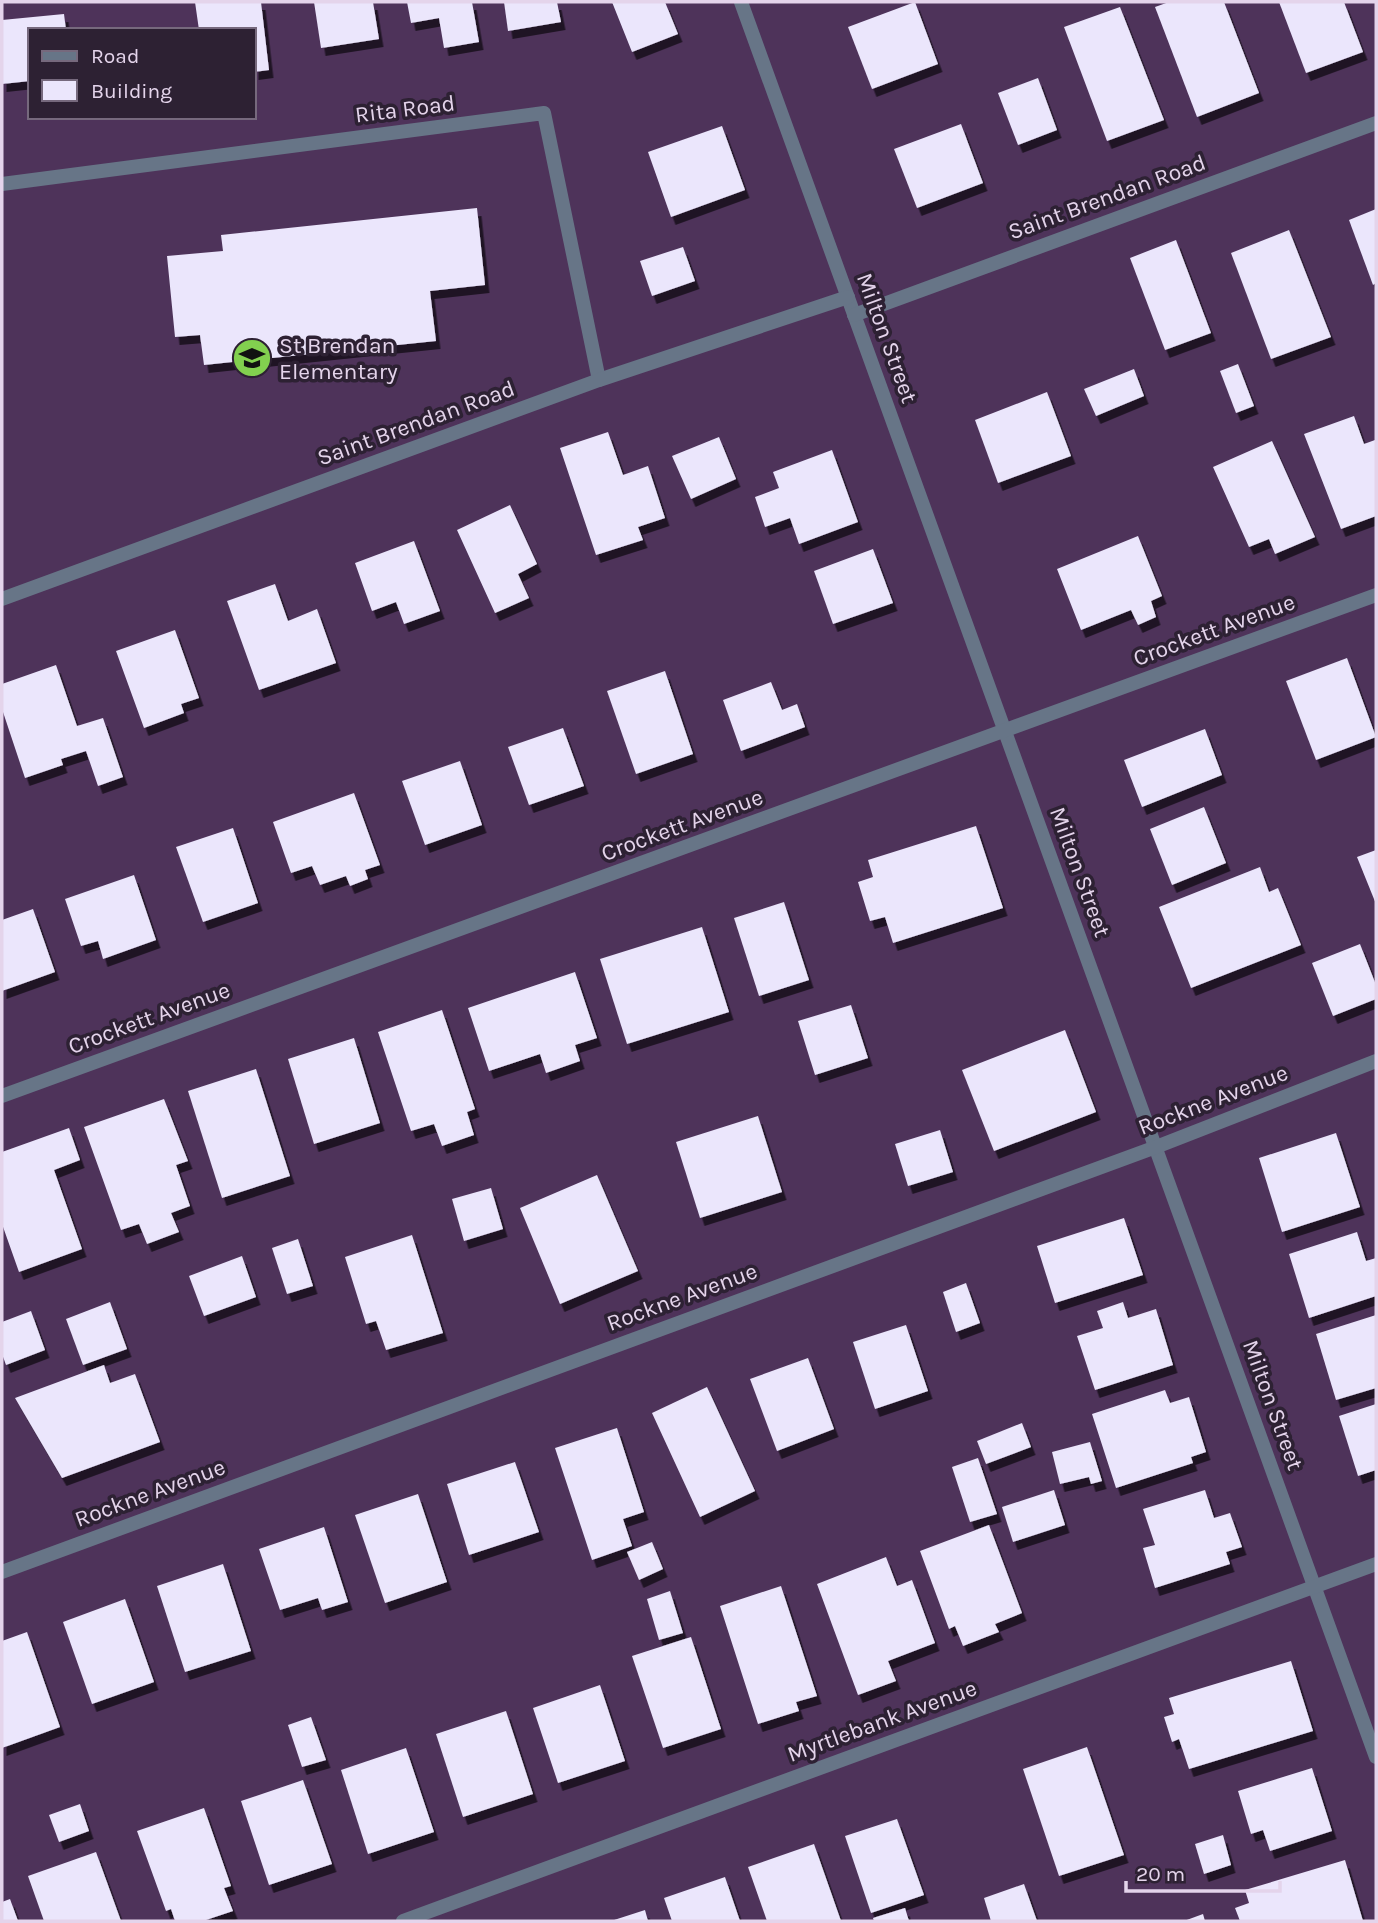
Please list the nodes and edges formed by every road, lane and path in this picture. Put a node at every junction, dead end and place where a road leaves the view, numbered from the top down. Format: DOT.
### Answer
graph roads {
  1 [pos="741,2"];
  2 [pos="1376,123"];
  3 [pos="2,184"];
  4 [pos="848,297"];
  5 [pos="854,315"];
  6 [pos="599,380"];
  7 [pos="1376,595"];
  8 [pos="2,599"];
  9 [pos="1005,732"];
  10 [pos="1376,1061"];
  11 [pos="2,1096"];
  12 [pos="1156,1147"];
  13 [pos="1376,1564"];
  14 [pos="2,1572"];
  15 [pos="1315,1587"];
  16 [pos="1376,1757"];
  17 [pos="403,1921"];
  1 -- 4 [label="street, Milton Street"];
  2 -- 5 [label="street, Saint Brendan Road"];
  3 -- 6 [label="street, Rita Road"];
  4 -- 5 [label="street, Milton Street"];
  4 -- 6 [label="street, Saint Brendan Road"];
  5 -- 9 [label="street, Milton Street"];
  6 -- 8 [label="street, Saint Brendan Road"];
  7 -- 9 [label="street, Crockett Avenue"];
  9 -- 11 [label="street, Crockett Avenue"];
  9 -- 12 [label="street, Milton Street"];
  10 -- 12 [label="street, Rockne Avenue"];
  12 -- 14 [label="street, Rockne Avenue"];
  12 -- 15 [label="street, Milton Street"];
  13 -- 15 [label="street, Myrtlebank Avenue"];
  15 -- 16 [label="street, Milton Street"];
  15 -- 17 [label="street, Myrtlebank Avenue"];
}
